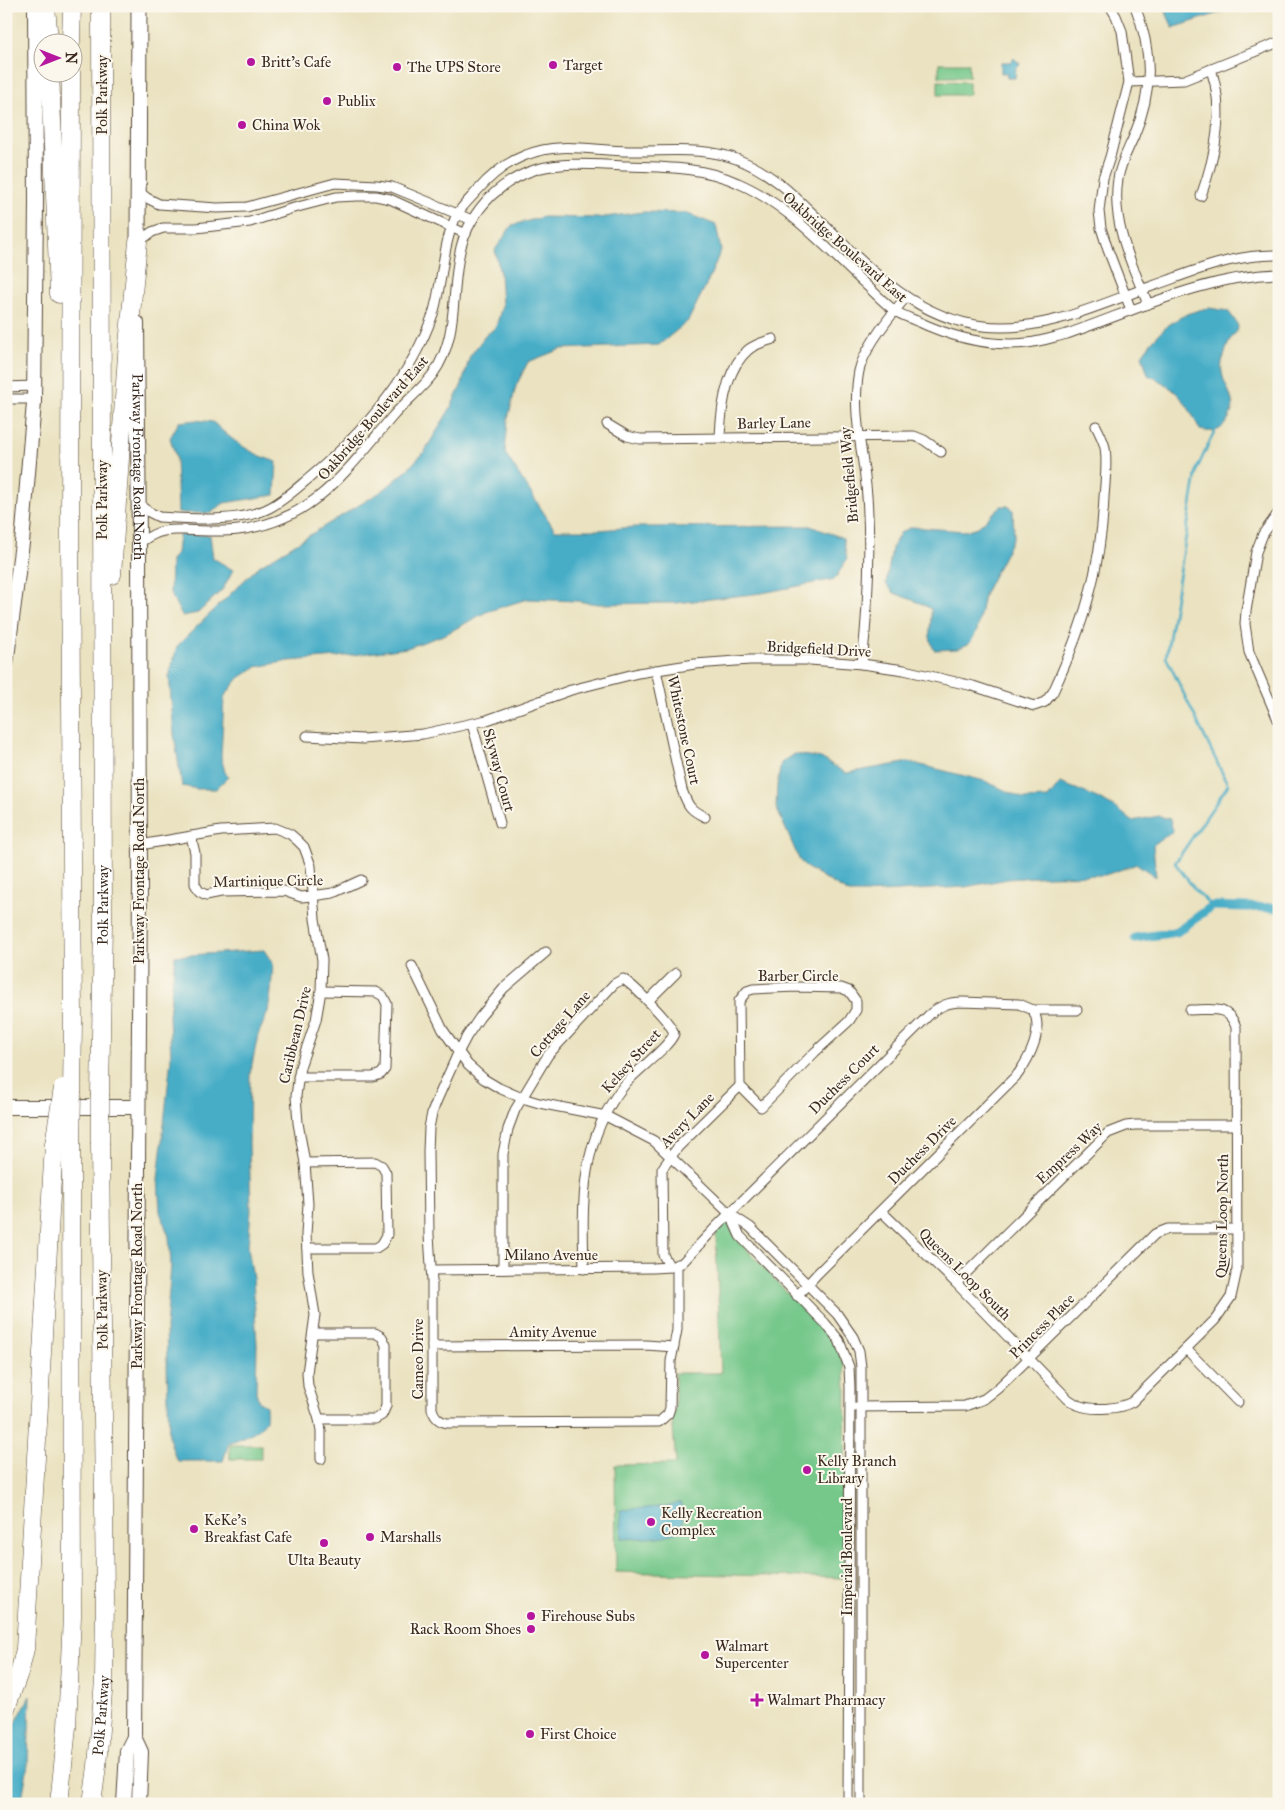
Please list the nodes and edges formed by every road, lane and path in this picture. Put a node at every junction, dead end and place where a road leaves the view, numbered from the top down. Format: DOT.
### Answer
graph roads {
  1 [pos="35,6"];
  2 [pos="46,6"];
  3 [pos="72,6"];
  4 [pos="102,6"];
  5 [pos="139,6"];
  6 [pos="1110,6"];
  7 [pos="1135,6"];
  8 [pos="48,32"];
  9 [pos="71,32"];
  10 [pos="1279,42"];
  11 [pos="1212,68"];
  12 [pos="1148,81"];
  13 [pos="50,82"];
  14 [pos="71,82"];
  15 [pos="1129,82"];
  16 [pos="137,190"];
  17 [pos="1201,196"];
  18 [pos="457,214"];
  19 [pos="472,220"];
  20 [pos="452,228"];
  21 [pos="466,234"];
  22 [pos="138,242"];
  23 [pos="1279,255"];
  24 [pos="1279,274"];
  25 [pos="1142,289"];
  26 [pos="1125,296"];
  27 [pos="906,297"];
  28 [pos="1148,304"];
  29 [pos="894,310"];
  30 [pos="1131,310"];
  31 [pos="773,339"];
  32 [pos="6,386"];
  33 [pos="34,393"];
  34 [pos="6,399"];
  35 [pos="607,424"];
  36 [pos="1096,426"];
  37 [pos="859,436"];
  38 [pos="720,437"];
  39 [pos="941,452"];
  40 [pos="139,505"];
  41 [pos="1279,512"];
  42 [pos="70,538"];
  43 [pos="140,543"];
  44 [pos="6,664"];
  45 [pos="862,664"];
  46 [pos="656,670"];
  47 [pos="102,682"];
  48 [pos="1279,722"];
  49 [pos="472,724"];
  50 [pos="306,736"];
  51 [pos="705,817"];
  52 [pos="500,823"];
  53 [pos="190,836"];
  54 [pos="140,845"];
  55 [pos="361,880"];
  56 [pos="312,896"];
  57 [pos="546,952"];
  58 [pos="412,966"];
  59 [pos="676,974"];
  60 [pos="623,979"];
  61 [pos="321,992"];
  62 [pos="648,1001"];
  63 [pos="1032,1010"];
  64 [pos="1077,1010"];
  65 [pos="1190,1010"];
  66 [pos="458,1053"];
  67 [pos="298,1076"];
  68 [pos="740,1086"];
  69 [pos="522,1098"];
  70 [pos="6,1108"];
  71 [pos="138,1108"];
  72 [pos="606,1116"];
  73 [pos="1236,1125"];
  74 [pos="63,1145"];
  75 [pos="670,1157"];
  76 [pos="305,1163"];
  77 [pos="881,1211"];
  78 [pos="730,1214"];
  79 [pos="1236,1229"];
  80 [pos="307,1248"];
  81 [pos="673,1265"];
  82 [pos="503,1269"];
  83 [pos="584,1269"];
  84 [pos="431,1270"];
  85 [pos="956,1283"];
  86 [pos="808,1284"];
  87 [pos="797,1296"];
  88 [pos="314,1333"];
  89 [pos="432,1346"];
  90 [pos="674,1347"];
  91 [pos="1187,1350"];
  92 [pos="1029,1358"];
  93 [pos="1238,1402"];
  94 [pos="850,1406"];
  95 [pos="861,1406"];
  96 [pos="319,1419"];
  97 [pos="321,1459"];
  98 [pos="6,1708"];
  99 [pos="134,1737"];
  100 [pos="59,1804"];
  101 [pos="92,1804"];
  102 [pos="124,1804"];
  103 [pos="139,1804"];
  104 [pos="848,1804"];
  105 [pos="861,1804"];
  1 -- 33 [label="main road"];
  2 -- 8 [label="highway"];
  3 -- 9 [label="highway"];
  4 -- 47 [label="highway, Polk Parkway"];
  5 -- 16 [label="main road, Parkway Frontage Road North"];
  6 -- 15 [label="street"];
  7 -- 12 [label="street"];
  10 -- 11 [label="street"];
  11 -- 12 [label="street"];
  11 -- 17 [label="street"];
  12 -- 15 [label="street"];
  12 -- 25 [label="street"];
  13 -- 42 [label="highway"];
  14 -- 42 [label="highway, Polk Parkway"];
  15 -- 26 [label="street"];
  16 -- 18 [label="street"];
  16 -- 22 [label="main road, Parkway Frontage Road North"];
  18 -- 19 [label="street"];
  18 -- 20 [label="street, Oakbridge Boulevard East"];
  18 -- 27 [label="street, Oakbridge Boulevard East"];
  19 -- 21 [label="street, Oakbridge Boulevard East"];
  19 -- 29 [label="street, Oakbridge Boulevard East"];
  20 -- 21 [label="street"];
  20 -- 22 [label="street"];
  20 -- 40 [label="street, Oakbridge Boulevard East"];
  21 -- 43 [label="street, Oakbridge Boulevard East"];
  22 -- 40 [label="main road, Parkway Frontage Road North"];
  22 -- 47 [label="highway"];
  23 -- 25 [label="street, Oakbridge Boulevard East"];
  24 -- 28 [label="street, Oakbridge Boulevard East"];
  25 -- 26 [label="street, Oakbridge Boulevard East"];
  25 -- 28 [label="street"];
  26 -- 27 [label="street, Oakbridge Boulevard East"];
  26 -- 30 [label="street"];
  27 -- 29 [label="street, Bridgefield Way"];
  28 -- 30 [label="street, Oakbridge Boulevard East"];
  29 -- 30 [label="street, Oakbridge Boulevard East"];
  29 -- 37 [label="street, Bridgefield Way"];
  31 -- 38 [label="street"];
  32 -- 33 [label="street"];
  33 -- 34 [label="street"];
  33 -- 44 [label="main road"];
  35 -- 38 [label="street, Barley Lane"];
  36 -- 45 [label="street, Bridgefield Drive"];
  37 -- 38 [label="street, Barley Lane"];
  37 -- 39 [label="street, Barley Lane"];
  37 -- 45 [label="street, Bridgefield Way"];
  40 -- 43 [label="main road, Parkway Frontage Road North"];
  41 -- 48 [label="street"];
  42 -- 74 [label="highway, Polk Parkway, bridge"];
  43 -- 54 [label="main road, Parkway Frontage Road North"];
  45 -- 46 [label="street, Bridgefield Drive"];
  46 -- 49 [label="street, Bridgefield Drive"];
  46 -- 51 [label="street, Whitestone Court"];
  47 -- 101 [label="highway, Polk Parkway, bridge"];
  49 -- 50 [label="street, Bridgefield Drive"];
  49 -- 52 [label="street, Skyway Court"];
  53 -- 54 [label="street, Caribbean Drive"];
  53 -- 56 [label="street, Caribbean Drive"];
  53 -- 56 [label="street, Martinique Circle"];
  54 -- 71 [label="main road, Parkway Frontage Road North"];
  55 -- 56 [label="street, Martinique Circle"];
  56 -- 61 [label="street, Caribbean Drive"];
  57 -- 66 [label="street, Cameo Drive"];
  58 -- 66 [label="street, Imperial Boulevard"];
  59 -- 62 [label="street"];
  60 -- 62 [label="street, Kelsey Street"];
  60 -- 69 [label="street, Cottage Lane"];
  61 -- 67 [label="street, Caribbean Drive"];
  61 -- 67 [label="street"];
  62 -- 72 [label="street, Kelsey Street"];
  63 -- 64 [label="street, Duchess Court"];
  63 -- 77 [label="street, Duchess Drive"];
  63 -- 78 [label="street, Duchess Court"];
  65 -- 73 [label="street, Queens Loop North"];
  66 -- 69 [label="street, Imperial Boulevard"];
  66 -- 84 [label="street, Cameo Drive"];
  67 -- 76 [label="street, Caribbean Drive"];
  68 -- 68 [label="street, Barber Circle"];
  68 -- 75 [label="street, Avery Lane"];
  69 -- 72 [label="street, Imperial Boulevard"];
  69 -- 82 [label="street, Cottage Lane"];
  70 -- 71 [label="main road"];
  71 -- 99 [label="main road, Parkway Frontage Road North"];
  72 -- 75 [label="street, Imperial Boulevard"];
  72 -- 83 [label="street, Kelsey Street"];
  73 -- 79 [label="street, Queens Loop North"];
  73 -- 85 [label="street, Empress Way"];
  74 -- 98 [label="highway"];
  74 -- 100 [label="highway, Polk Parkway"];
  75 -- 78 [label="street, Imperial Boulevard"];
  75 -- 81 [label="street, Avery Lane"];
  76 -- 80 [label="street, Caribbean Drive"];
  76 -- 80 [label="street"];
  77 -- 85 [label="street, Queens Loop South"];
  77 -- 86 [label="street, Duchess Drive"];
  78 -- 81 [label="street, Duchess Court"];
  78 -- 86 [label="street, Imperial Boulevard"];
  78 -- 87 [label="street, Imperial Boulevard"];
  79 -- 91 [label="street, Queens Loop North"];
  79 -- 92 [label="street, Princess Place"];
  80 -- 88 [label="street, Caribbean Drive"];
  81 -- 83 [label="street, Milano Avenue"];
  81 -- 90 [label="street, Cameo Drive"];
  82 -- 83 [label="street, Milano Avenue"];
  82 -- 84 [label="street, Milano Avenue"];
  84 -- 89 [label="street, Cameo Drive"];
  85 -- 92 [label="street, Queens Loop South"];
  86 -- 87 [label="street, Duchess Drive"];
  86 -- 95 [label="street, Imperial Boulevard"];
  87 -- 94 [label="street, Imperial Boulevard"];
  88 -- 96 [label="street, Caribbean Drive"];
  88 -- 96 [label="street"];
  89 -- 90 [label="street, Amity Avenue"];
  89 -- 90 [label="street, Cameo Drive"];
  91 -- 92 [label="street, Queens Loop North"];
  91 -- 93 [label="street"];
  92 -- 95 [label="street, Princess Place"];
  94 -- 95 [label="street, Princess Place"];
  94 -- 104 [label="street, Imperial Boulevard"];
  95 -- 105 [label="street, Imperial Boulevard"];
  96 -- 97 [label="street, Caribbean Drive"];
  99 -- 102 [label="main road, Parkway Frontage Road North"];
  99 -- 103 [label="main road, Parkway Frontage Road North"];
}
